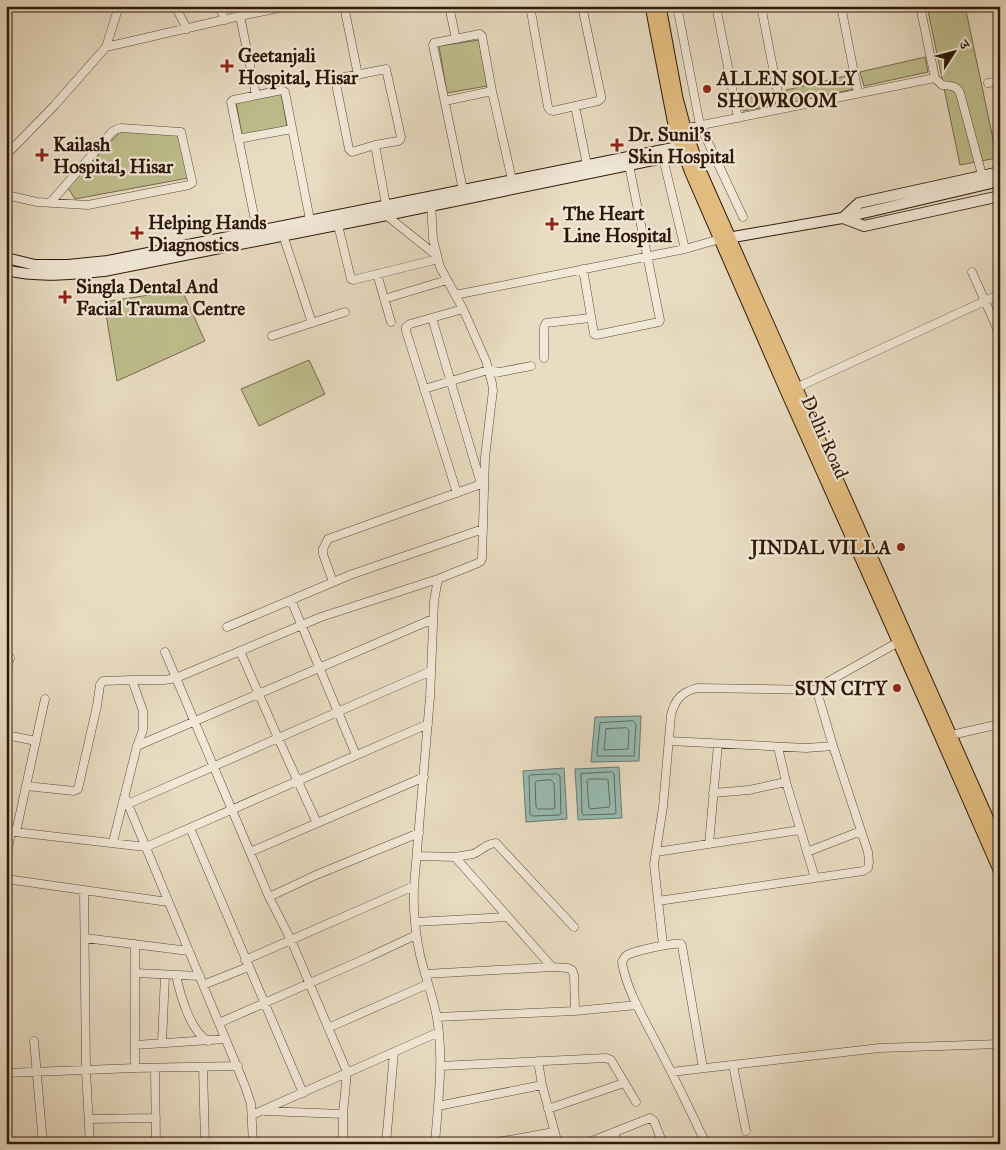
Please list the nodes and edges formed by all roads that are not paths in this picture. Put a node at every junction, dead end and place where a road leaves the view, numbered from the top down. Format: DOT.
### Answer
graph roads {
  1 [pos="119,6"];
  2 [pos="175,6"];
  3 [pos="219,6"];
  4 [pos="289,6"];
  5 [pos="344,6"];
  6 [pos="449,6"];
  7 [pos="530,6"];
  8 [pos="582,6"];
  9 [pos="651,6"];
  10 [pos="660,6"];
  11 [pos="677,6"];
  12 [pos="716,6"];
  13 [pos="761,6"];
  14 [pos="841,6"];
  15 [pos="920,6"];
  16 [pos="240,16"];
  17 [pos="225,20"];
  18 [pos="187,28"];
  19 [pos="456,40"];
  20 [pos="106,47"];
  21 [pos="358,74"];
  22 [pos="935,78"];
  23 [pos="1000,81"];
  24 [pos="988,83"];
  25 [pos="492,91"];
  26 [pos="858,94"];
  27 [pos="256,95"];
  28 [pos="445,101"];
  29 [pos="575,106"];
  30 [pos="781,109"];
  31 [pos="738,118"];
  32 [pos="700,125"];
  33 [pos="292,129"];
  34 [pos="680,129"];
  35 [pos="238,139"];
  36 [pos="375,146"];
  37 [pos="686,149"];
  38 [pos="6,155"];
  39 [pos="663,158"];
  40 [pos="628,161"];
  41 [pos="588,169"];
  42 [pos="1000,172"];
  43 [pos="982,175"];
  44 [pos="1000,181"];
  45 [pos="514,185"];
  46 [pos="463,190"];
  47 [pos="6,195"];
  48 [pos="1000,196"];
  49 [pos="431,201"];
  50 [pos="50,203"];
  51 [pos="386,210"];
  52 [pos="743,217"];
  53 [pos="842,218"];
  54 [pos="338,224"];
  55 [pos="311,225"];
  56 [pos="282,231"];
  57 [pos="258,235"];
  58 [pos="725,238"];
  59 [pos="686,249"];
  60 [pos="647,256"];
  61 [pos="438,257"];
  62 [pos="6,258"];
  63 [pos="583,269"];
  64 [pos="6,270"];
  65 [pos="972,272"];
  66 [pos="377,274"];
  67 [pos="447,280"];
  68 [pos="1000,294"];
  69 [pos="455,295"];
  70 [pos="384,299"];
  71 [pos="985,301"];
  72 [pos="463,309"];
  73 [pos="346,312"];
  74 [pos="432,318"];
  75 [pos="590,318"];
  76 [pos="391,322"];
  77 [pos="312,323"];
  78 [pos="1000,335"];
  79 [pos="272,336"];
  80 [pos="544,358"];
  81 [pos="531,366"];
  82 [pos="488,370"];
  83 [pos="451,382"];
  84 [pos="796,388"];
  85 [pos="424,389"];
  86 [pos="483,483"];
  87 [pos="457,493"];
  88 [pos="483,529"];
  89 [pos="438,578"];
  90 [pos="333,582"];
  91 [pos="291,600"];
  92 [pos="433,618"];
  93 [pos="302,625"];
  94 [pos="227,627"];
  95 [pos="902,640"];
  96 [pos="240,651"];
  97 [pos="165,652"];
  98 [pos="10,658"];
  99 [pos="320,668"];
  100 [pos="6,670"];
  101 [pos="431,671"];
  102 [pos="176,678"];
  103 [pos="132,680"];
  104 [pos="818,690"];
  105 [pos="258,694"];
  106 [pos="45,699"];
  107 [pos="338,712"];
  108 [pos="195,722"];
  109 [pos="428,724"];
  110 [pos="1000,724"];
  111 [pos="6,735"];
  112 [pos="951,735"];
  113 [pos="278,738"];
  114 [pos="36,741"];
  115 [pos="668,741"];
  116 [pos="718,744"];
  117 [pos="137,746"];
  118 [pos="833,746"];
  119 [pos="778,747"];
  120 [pos="356,755"];
  121 [pos="214,766"];
  122 [pos="424,777"];
  123 [pos="297,781"];
  124 [pos="786,782"];
  125 [pos="26,786"];
  126 [pos="713,793"];
  127 [pos="126,800"];
  128 [pos="232,809"];
  129 [pos="317,823"];
  130 [pos="190,828"];
  131 [pos="800,830"];
  132 [pos="11,831"];
  133 [pos="861,831"];
  134 [pos="419,833"];
  135 [pos="113,842"];
  136 [pos="709,844"];
  137 [pos="1000,846"];
  138 [pos="146,847"];
  139 [pos="250,852"];
  140 [pos="656,852"];
  141 [pos="807,852"];
  142 [pos="418,856"];
  143 [pos="455,857"];
  144 [pos="6,863"];
  145 [pos="1000,872"];
  146 [pos="814,878"];
  147 [pos="6,879"];
  148 [pos="414,886"];
  149 [pos="84,890"];
  150 [pos="269,897"];
  151 [pos="658,901"];
  152 [pos="168,902"];
  153 [pos="508,917"];
  154 [pos="415,922"];
  155 [pos="574,927"];
  156 [pos="416,935"];
  157 [pos="84,938"];
  158 [pos="291,940"];
  159 [pos="135,944"];
  160 [pos="663,945"];
  161 [pos="189,951"];
  162 [pos="247,963"];
  163 [pos="552,967"];
  164 [pos="135,973"];
  165 [pos="425,974"];
  166 [pos="165,975"];
  167 [pos="176,976"];
  168 [pos="200,976"];
  169 [pos="310,983"];
  170 [pos="428,984"];
  171 [pos="203,985"];
  172 [pos="264,1003"];
  173 [pos="637,1005"];
  174 [pos="575,1011"];
  175 [pos="437,1017"];
  176 [pos="219,1023"];
  177 [pos="328,1028"];
  178 [pos="7,1029"];
  179 [pos="439,1032"];
  180 [pos="225,1039"];
  181 [pos="208,1040"];
  182 [pos="34,1041"];
  183 [pos="162,1043"];
  184 [pos="1000,1044"];
  185 [pos="135,1045"];
  186 [pos="394,1052"];
  187 [pos="538,1061"];
  188 [pos="733,1064"];
  189 [pos="238,1066"];
  190 [pos="440,1066"];
  191 [pos="204,1067"];
  192 [pos="135,1068"];
  193 [pos="155,1068"];
  194 [pos="704,1068"];
  195 [pos="86,1070"];
  196 [pos="36,1072"];
  197 [pos="347,1072"];
  198 [pos="671,1072"];
  199 [pos="7,1073"];
  200 [pos="624,1083"];
  201 [pos="542,1085"];
  202 [pos="303,1093"];
  203 [pos="636,1102"];
  204 [pos="438,1106"];
  205 [pos="548,1109"];
  206 [pos="262,1111"];
  207 [pos="343,1114"];
  208 [pos="252,1115"];
  209 [pos="156,1118"];
  210 [pos="89,1119"];
  211 [pos="746,1131"];
  212 [pos="554,1132"];
  213 [pos="614,1132"];
  214 [pos="592,1141"];
  215 [pos="510,1142"];
  216 [pos="43,1144"];
  217 [pos="90,1144"];
  218 [pos="156,1144"];
  219 [pos="205,1144"];
  220 [pos="253,1144"];
  221 [pos="343,1144"];
  222 [pos="386,1144"];
  223 [pos="435,1144"];
  224 [pos="487,1144"];
  225 [pos="558,1144"];
  226 [pos="618,1144"];
  227 [pos="663,1144"];
  228 [pos="706,1144"];
  1 -- 20 [label="street"];
  2 -- 18 [label="street"];
  3 -- 17 [label="street"];
  4 -- 16 [label="street"];
  5 -- 21 [label="street"];
  6 -- 19 [label="street"];
  7 -- 29 [label="street"];
  8 -- 29 [label="street"];
  9 -- 34 [label="main road, Delhi Road"];
  10 -- 34 [label="main road, Delhi Road"];
  11 -- 32 [label="street"];
  12 -- 31 [label="street"];
  13 -- 30 [label="street"];
  14 -- 26 [label="street"];
  15 -- 22 [label="street"];
  16 -- 17 [label="street"];
  16 -- 27 [label="street"];
  17 -- 18 [label="street"];
  18 -- 20 [label="street"];
  19 -- 25 [label="street"];
  19 -- 28 [label="street"];
  20 -- 38 [label="street"];
  21 -- 36 [label="street"];
  21 -- 36 [label="street"];
  22 -- 26 [label="street"];
  22 -- 43 [label="street"];
  23 -- 24 [label="street"];
  25 -- 28 [label="street"];
  25 -- 45 [label="street"];
  26 -- 30 [label="street"];
  27 -- 33 [label="street"];
  27 -- 35 [label="street"];
  28 -- 46 [label="street"];
  29 -- 41 [label="street"];
  30 -- 31 [label="street"];
  31 -- 32 [label="street"];
  32 -- 34 [label="street"];
  32 -- 52 [label="street"];
  33 -- 35 [label="street"];
  33 -- 55 [label="street"];
  34 -- 37 [label="main road, Delhi Road"];
  35 -- 57 [label="street"];
  36 -- 51 [label="street"];
  37 -- 39 [label="main road"];
  37 -- 40 [label="main road"];
  37 -- 58 [label="main road, Delhi Road"];
  39 -- 40 [label="main road"];
  39 -- 59 [label="street"];
  40 -- 41 [label="main road"];
  40 -- 60 [label="street"];
  41 -- 45 [label="main road"];
  42 -- 43 [label="main road"];
  43 -- 53 [label="main road"];
  44 -- 53 [label="main road"];
  45 -- 46 [label="main road"];
  45 -- 49 [label="main road"];
  46 -- 49 [label="main road"];
  47 -- 50 [label="street"];
  48 -- 53 [label="main road"];
  49 -- 51 [label="main road"];
  49 -- 61 [label="street"];
  50 -- 50 [label="street"];
  51 -- 54 [label="main road"];
  51 -- 55 [label="main road"];
  51 -- 61 [label="street"];
  53 -- 58 [label="main road"];
  54 -- 55 [label="main road"];
  54 -- 66 [label="street"];
  55 -- 56 [label="main road"];
  56 -- 57 [label="main road"];
  56 -- 77 [label="street"];
  57 -- 62 [label="main road"];
  57 -- 64 [label="main road"];
  58 -- 59 [label="street"];
  58 -- 84 [label="main road, Delhi Road"];
  58 -- 95 [label="main road, Delhi Road"];
  59 -- 60 [label="street"];
  60 -- 63 [label="street"];
  60 -- 75 [label="street"];
  61 -- 66 [label="street"];
  61 -- 67 [label="street"];
  63 -- 69 [label="street"];
  63 -- 75 [label="street"];
  65 -- 71 [label="street"];
  66 -- 70 [label="street"];
  67 -- 69 [label="street"];
  67 -- 70 [label="street"];
  68 -- 71 [label="street"];
  69 -- 72 [label="street"];
  70 -- 76 [label="street"];
  71 -- 78 [label="street"];
  71 -- 84 [label="street"];
  72 -- 74 [label="street"];
  72 -- 82 [label="street"];
  73 -- 77 [label="street"];
  74 -- 83 [label="street"];
  74 -- 85 [label="street"];
  75 -- 80 [label="street"];
  77 -- 79 [label="street"];
  81 -- 82 [label="street"];
  82 -- 83 [label="street"];
  82 -- 86 [label="street"];
  83 -- 85 [label="street"];
  83 -- 86 [label="street"];
  84 -- 95 [label="main road, Delhi Road"];
  85 -- 87 [label="street"];
  86 -- 87 [label="street"];
  86 -- 88 [label="street"];
  87 -- 90 [label="street"];
  88 -- 89 [label="street"];
  88 -- 90 [label="street"];
  89 -- 92 [label="street"];
  89 -- 93 [label="street"];
  90 -- 91 [label="street"];
  91 -- 93 [label="street"];
  91 -- 94 [label="street"];
  92 -- 99 [label="street"];
  92 -- 101 [label="street"];
  93 -- 96 [label="street"];
  93 -- 99 [label="street"];
  95 -- 104 [label="street"];
  95 -- 112 [label="main road, Delhi Road"];
  95 -- 145 [label="main road, Delhi Road"];
  96 -- 102 [label="street"];
  96 -- 105 [label="street"];
  97 -- 102 [label="street"];
  98 -- 100 [label="street"];
  99 -- 105 [label="street"];
  99 -- 107 [label="street"];
  101 -- 107 [label="street"];
  101 -- 109 [label="street"];
  102 -- 103 [label="street"];
  102 -- 108 [label="street"];
  103 -- 117 [label="street"];
  103 -- 125 [label="street"];
  104 -- 115 [label="street"];
  104 -- 118 [label="street"];
  105 -- 108 [label="street"];
  105 -- 113 [label="street"];
  106 -- 114 [label="street"];
  107 -- 113 [label="street"];
  107 -- 120 [label="street"];
  108 -- 117 [label="street"];
  108 -- 121 [label="street"];
  109 -- 120 [label="street"];
  109 -- 122 [label="street"];
  110 -- 112 [label="street"];
  111 -- 114 [label="street"];
  112 -- 137 [label="main road, Delhi Road"];
  113 -- 121 [label="street"];
  113 -- 123 [label="street"];
  114 -- 125 [label="street"];
  115 -- 116 [label="street"];
  115 -- 140 [label="street"];
  116 -- 119 [label="street"];
  116 -- 126 [label="street"];
  117 -- 127 [label="street"];
  118 -- 119 [label="street"];
  118 -- 133 [label="street"];
  119 -- 124 [label="street"];
  120 -- 123 [label="street"];
  121 -- 127 [label="street"];
  121 -- 128 [label="street"];
  122 -- 129 [label="street"];
  122 -- 134 [label="street"];
  123 -- 128 [label="street"];
  123 -- 129 [label="street"];
  124 -- 126 [label="street"];
  124 -- 131 [label="street"];
  125 -- 132 [label="street"];
  126 -- 136 [label="street"];
  127 -- 135 [label="street"];
  127 -- 138 [label="street"];
  128 -- 130 [label="street"];
  128 -- 139 [label="street"];
  129 -- 139 [label="street"];
  130 -- 138 [label="street"];
  130 -- 162 [label="street"];
  131 -- 136 [label="street"];
  131 -- 141 [label="street"];
  132 -- 135 [label="street"];
  132 -- 144 [label="street"];
  133 -- 141 [label="street"];
  133 -- 146 [label="street"];
  134 -- 142 [label="street"];
  134 -- 150 [label="street"];
  135 -- 138 [label="street"];
  136 -- 140 [label="street"];
  138 -- 152 [label="street"];
  139 -- 150 [label="street"];
  140 -- 151 [label="street"];
  141 -- 146 [label="street"];
  142 -- 143 [label="street"];
  142 -- 148 [label="street"];
  143 -- 153 [label="street"];
  143 -- 155 [label="street"];
  146 -- 151 [label="street"];
  147 -- 149 [label="street"];
  148 -- 154 [label="street"];
  148 -- 158 [label="street"];
  149 -- 152 [label="street"];
  149 -- 157 [label="street"];
  150 -- 158 [label="street"];
  151 -- 160 [label="street"];
  152 -- 161 [label="street"];
  153 -- 154 [label="street"];
  153 -- 163 [label="street"];
  154 -- 156 [label="street"];
  156 -- 165 [label="street"];
  156 -- 169 [label="street"];
  157 -- 159 [label="street"];
  157 -- 195 [label="street"];
  158 -- 162 [label="street"];
  158 -- 169 [label="street"];
  159 -- 161 [label="street"];
  159 -- 164 [label="street"];
  160 -- 173 [label="street"];
  160 -- 194 [label="street"];
  161 -- 168 [label="street"];
  162 -- 171 [label="street"];
  162 -- 172 [label="street"];
  163 -- 165 [label="street"];
  163 -- 174 [label="street"];
  164 -- 166 [label="street"];
  164 -- 185 [label="street"];
  165 -- 170 [label="street"];
  166 -- 167 [label="street"];
  166 -- 183 [label="street"];
  167 -- 168 [label="street"];
  167 -- 181 [label="street"];
  168 -- 171 [label="street"];
  169 -- 172 [label="street"];
  169 -- 177 [label="street"];
  170 -- 175 [label="street"];
  170 -- 177 [label="street"];
  171 -- 176 [label="street"];
  172 -- 176 [label="street"];
  172 -- 202 [label="street"];
  173 -- 174 [label="street"];
  173 -- 198 [label="street"];
  174 -- 175 [label="street"];
  175 -- 179 [label="street"];
  176 -- 180 [label="street"];
  177 -- 197 [label="street"];
  178 -- 199 [label="street"];
  179 -- 186 [label="street"];
  179 -- 190 [label="street"];
  180 -- 181 [label="street"];
  180 -- 189 [label="street"];
  181 -- 183 [label="street"];
  182 -- 196 [label="street"];
  183 -- 185 [label="street"];
  184 -- 188 [label="street"];
  185 -- 192 [label="street"];
  186 -- 197 [label="street"];
  186 -- 222 [label="street"];
  187 -- 190 [label="street"];
  187 -- 200 [label="street"];
  187 -- 201 [label="street"];
  188 -- 194 [label="street"];
  188 -- 211 [label="street"];
  189 -- 191 [label="street"];
  189 -- 208 [label="street"];
  190 -- 204 [label="street"];
  191 -- 193 [label="street"];
  191 -- 219 [label="street"];
  192 -- 193 [label="street"];
  192 -- 195 [label="street"];
  193 -- 209 [label="street"];
  194 -- 198 [label="street"];
  195 -- 196 [label="street"];
  195 -- 210 [label="street"];
  196 -- 199 [label="street"];
  196 -- 216 [label="street"];
  197 -- 202 [label="street"];
  197 -- 207 [label="street"];
  198 -- 228 [label="street"];
  200 -- 203 [label="street"];
  200 -- 205 [label="street"];
  201 -- 204 [label="street"];
  201 -- 205 [label="street"];
  202 -- 206 [label="street"];
  204 -- 223 [label="street"];
  205 -- 212 [label="street"];
  206 -- 207 [label="street"];
  206 -- 208 [label="street"];
  207 -- 221 [label="street"];
  208 -- 220 [label="street"];
  209 -- 210 [label="street"];
  209 -- 218 [label="street"];
  210 -- 217 [label="street"];
  212 -- 215 [label="street"];
  212 -- 225 [label="street"];
  213 -- 214 [label="street"];
  213 -- 226 [label="street"];
  213 -- 227 [label="street"];
  215 -- 224 [label="street"];
}
